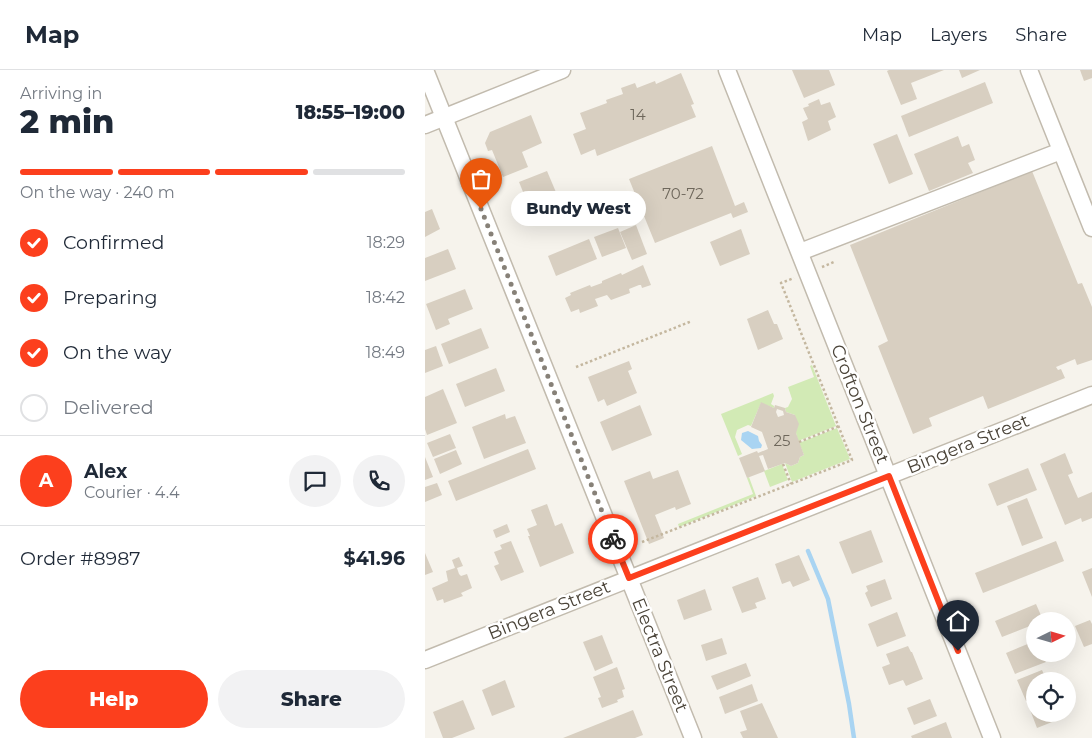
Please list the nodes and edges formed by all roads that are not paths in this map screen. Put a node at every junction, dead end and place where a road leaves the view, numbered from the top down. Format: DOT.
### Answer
graph roads {
  1 [pos="425,70"];
  2 [pos="563,70"];
  3 [pos="727,70"];
  4 [pos="1029,70"];
  5 [pos="445,117"];
  6 [pos="425,125"];
  7 [pos="1061,151"];
  8 [pos="1092,228"];
  9 [pos="800,252"];
  10 [pos="1092,395"];
  11 [pos="889,476"];
  12 [pos="629,578"];
  13 [pos="425,660"];
  14 [pos="693,738"];
  15 [pos="992,738"];
  1 -- 5 [label="street, Electra Street"];
  2 -- 5 [label="street"];
  3 -- 9 [label="street, Crofton Street"];
  4 -- 7 [label="street"];
  5 -- 6 [label="street"];
  5 -- 12 [label="street, Electra Street"];
  7 -- 8 [label="street"];
  7 -- 9 [label="street"];
  9 -- 11 [label="street, Crofton Street"];
  10 -- 11 [label="street, Bingera Street"];
  11 -- 12 [label="street, Bingera Street"];
  11 -- 15 [label="street, Crofton Street"];
  12 -- 13 [label="street, Bingera Street"];
  12 -- 14 [label="street, Electra Street"];
}
